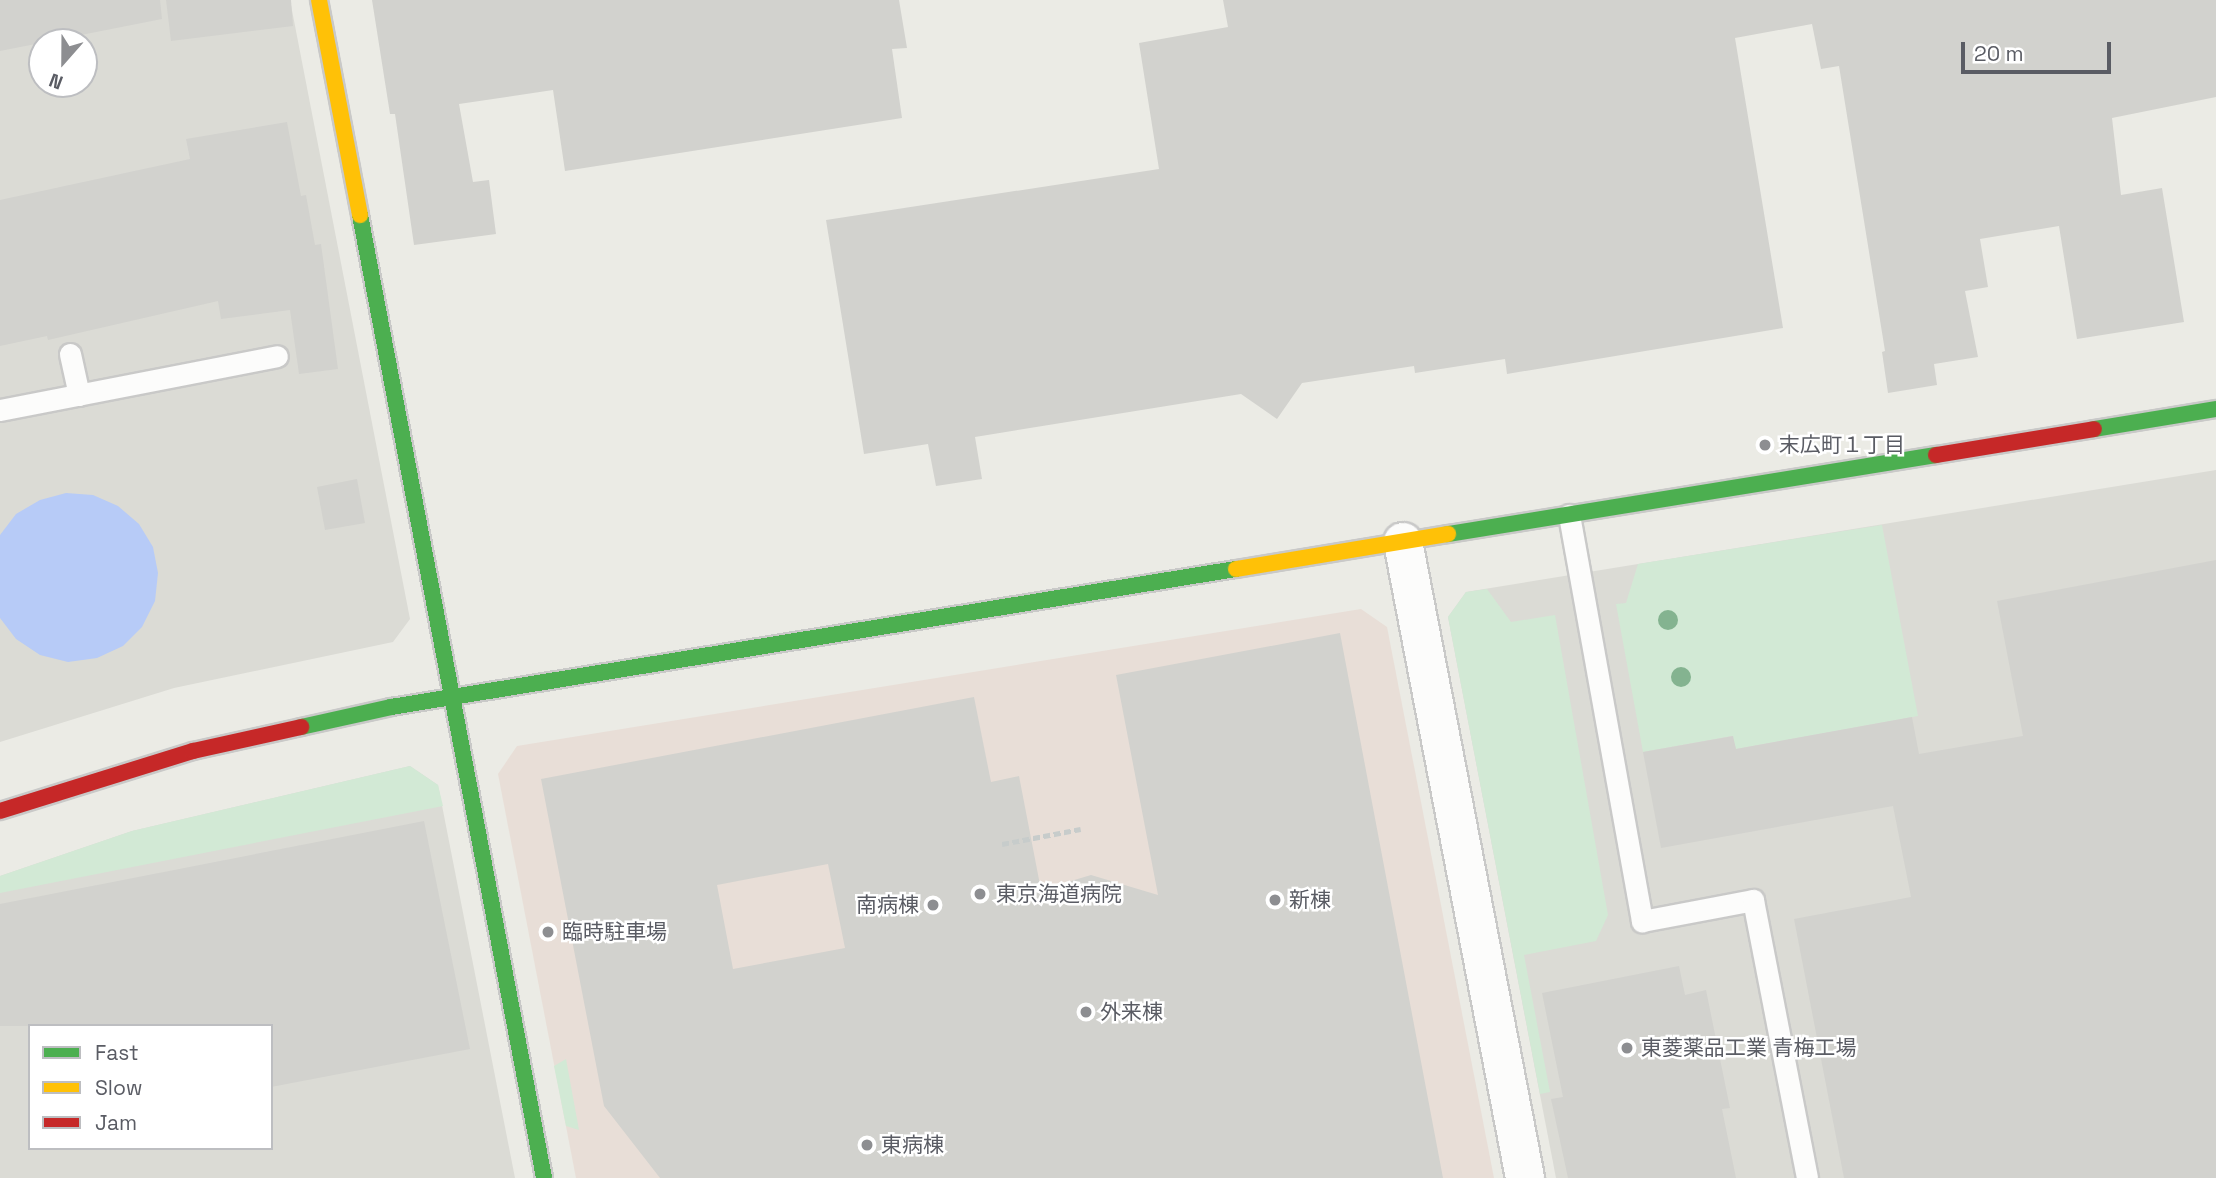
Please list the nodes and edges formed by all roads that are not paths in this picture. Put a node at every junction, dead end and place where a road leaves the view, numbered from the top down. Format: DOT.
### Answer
graph roads {
  1 [pos="319,0"];
  2 [pos="70,354"];
  3 [pos="277,356"];
  4 [pos="79,395"];
  5 [pos="2216,409"];
  6 [pos="0,410"];
  7 [pos="1569,515"];
  8 [pos="1403,542"];
  9 [pos="453,697"];
  10 [pos="0,811"];
  11 [pos="544,1178"];
  12 [pos="1525,1178"];
  13 [pos="1807,1178"];
  1 -- 9 [label="street"];
  2 -- 4 [label="lane"];
  3 -- 4 [label="lane"];
  4 -- 6 [label="lane"];
  5 -- 7 [label="street"];
  7 -- 8 [label="street"];
  7 -- 13 [label="lane"];
  8 -- 9 [label="street"];
  8 -- 12 [label="street"];
  9 -- 10 [label="street"];
  9 -- 11 [label="street"];
}
